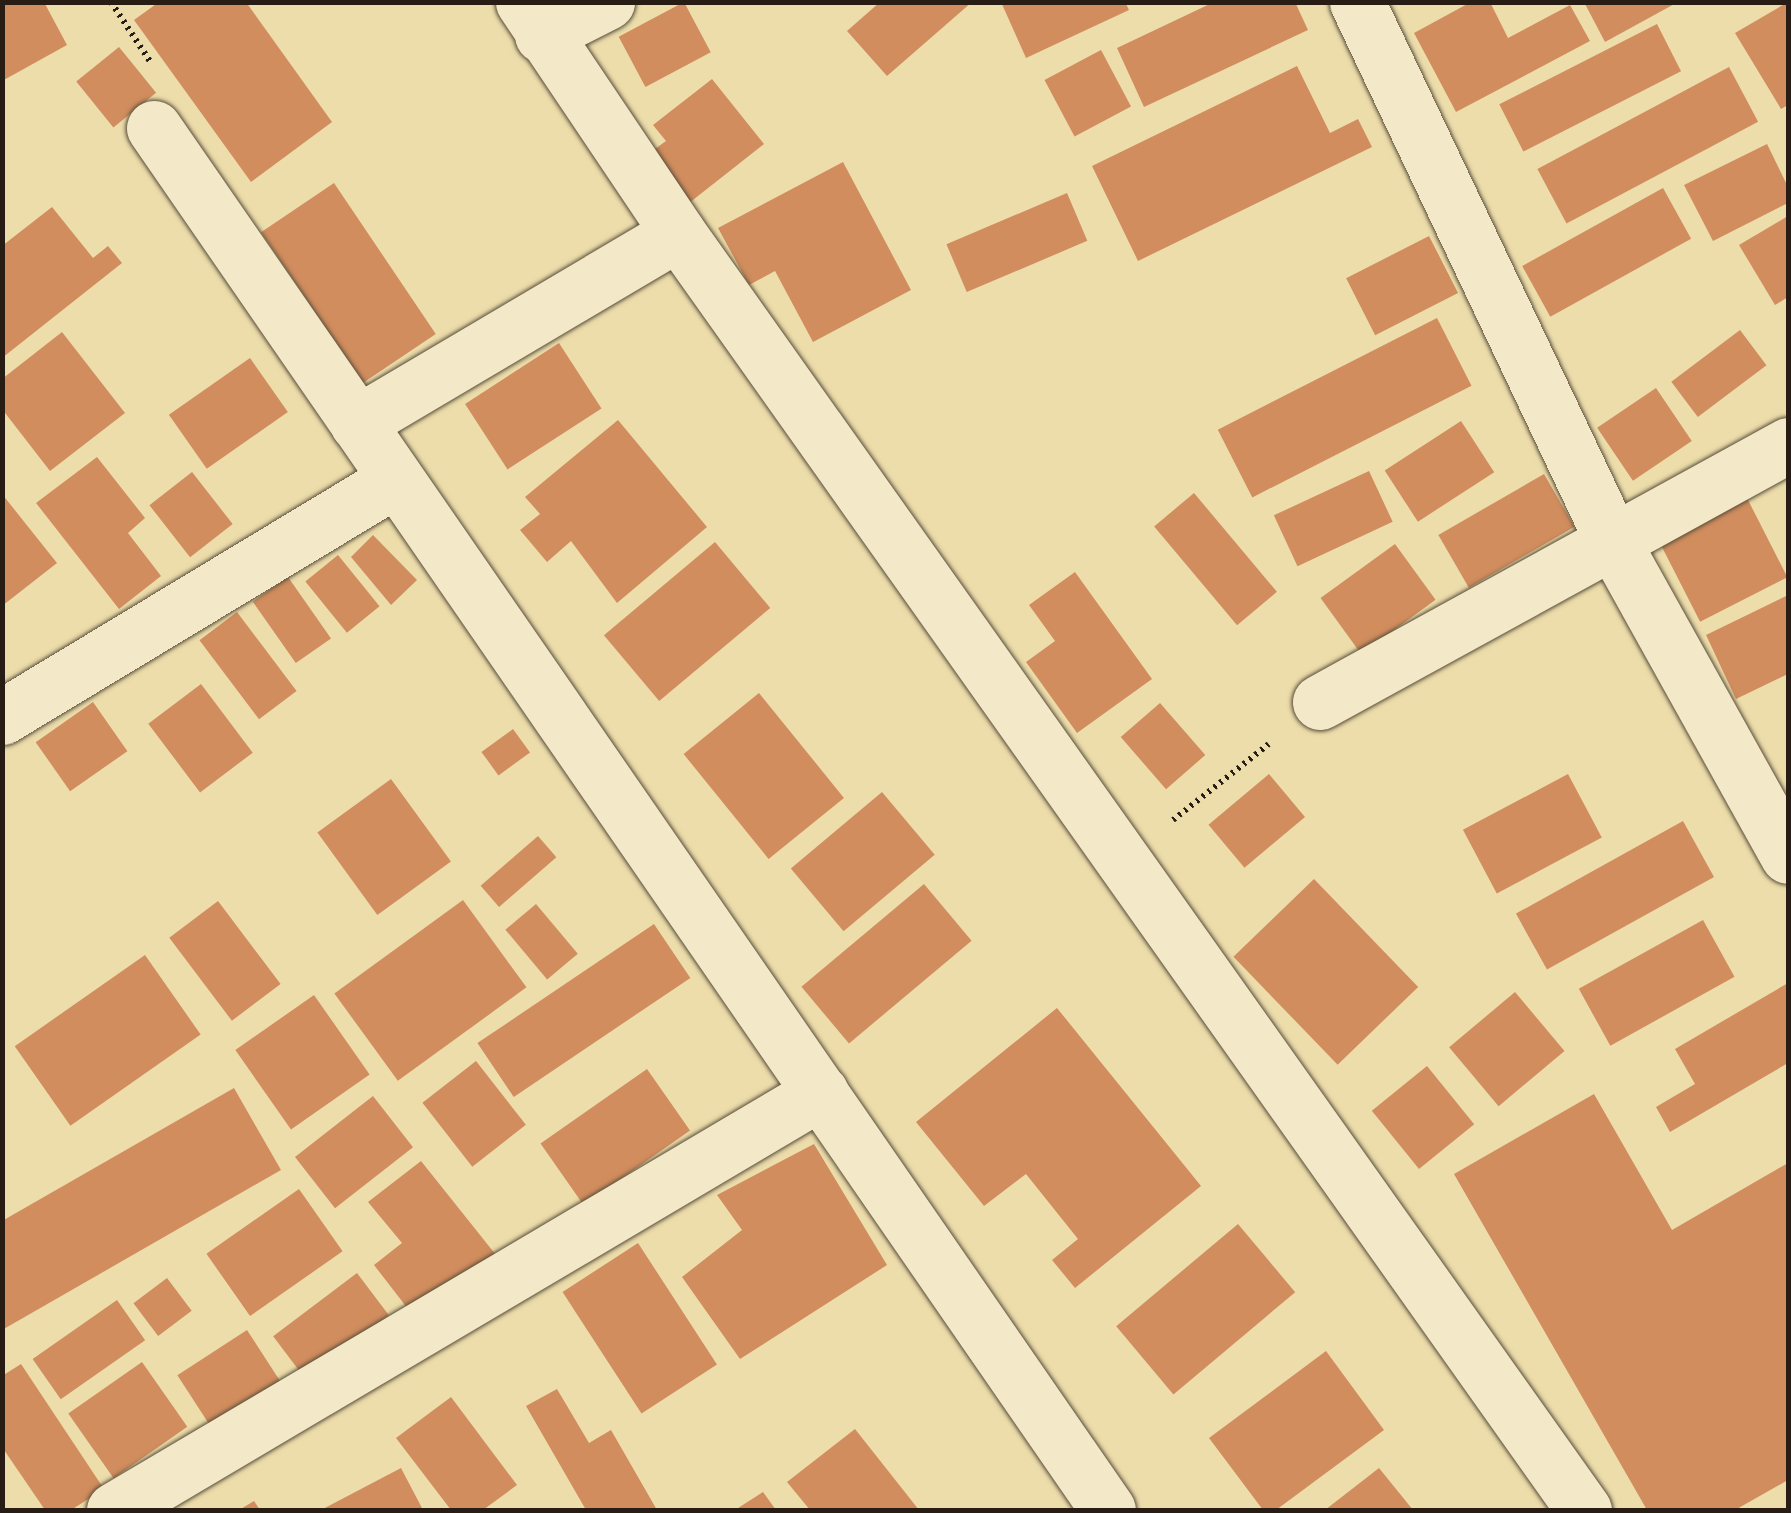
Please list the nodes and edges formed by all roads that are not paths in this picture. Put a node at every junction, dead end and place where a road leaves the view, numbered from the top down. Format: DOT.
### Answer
graph roads {
  1 [pos="607,2"];
  2 [pos="1356,2"];
  3 [pos="532,19"];
  4 [pos="154,128"];
  5 [pos="678,233"];
  6 [pos="357,422"];
  7 [pos="1788,445"];
  8 [pos="395,480"];
  9 [pos="1614,542"];
  10 [pos="1320,702"];
  11 [pos="2,717"];
  12 [pos="1788,856"];
  13 [pos="820,1092"];
  14 [pos="114,1510"];
  15 [pos="1108,1510"];
  16 [pos="1584,1510"];
  1 -- 3 [label="street"];
  2 -- 9 [label="street"];
  3 -- 5 [label="street"];
  4 -- 6 [label="street"];
  5 -- 6 [label="street"];
  5 -- 16 [label="street"];
  6 -- 8 [label="street"];
  7 -- 9 [label="street"];
  8 -- 11 [label="street"];
  8 -- 13 [label="street"];
  9 -- 10 [label="street"];
  9 -- 12 [label="street"];
  13 -- 14 [label="street"];
  13 -- 15 [label="street"];
}
